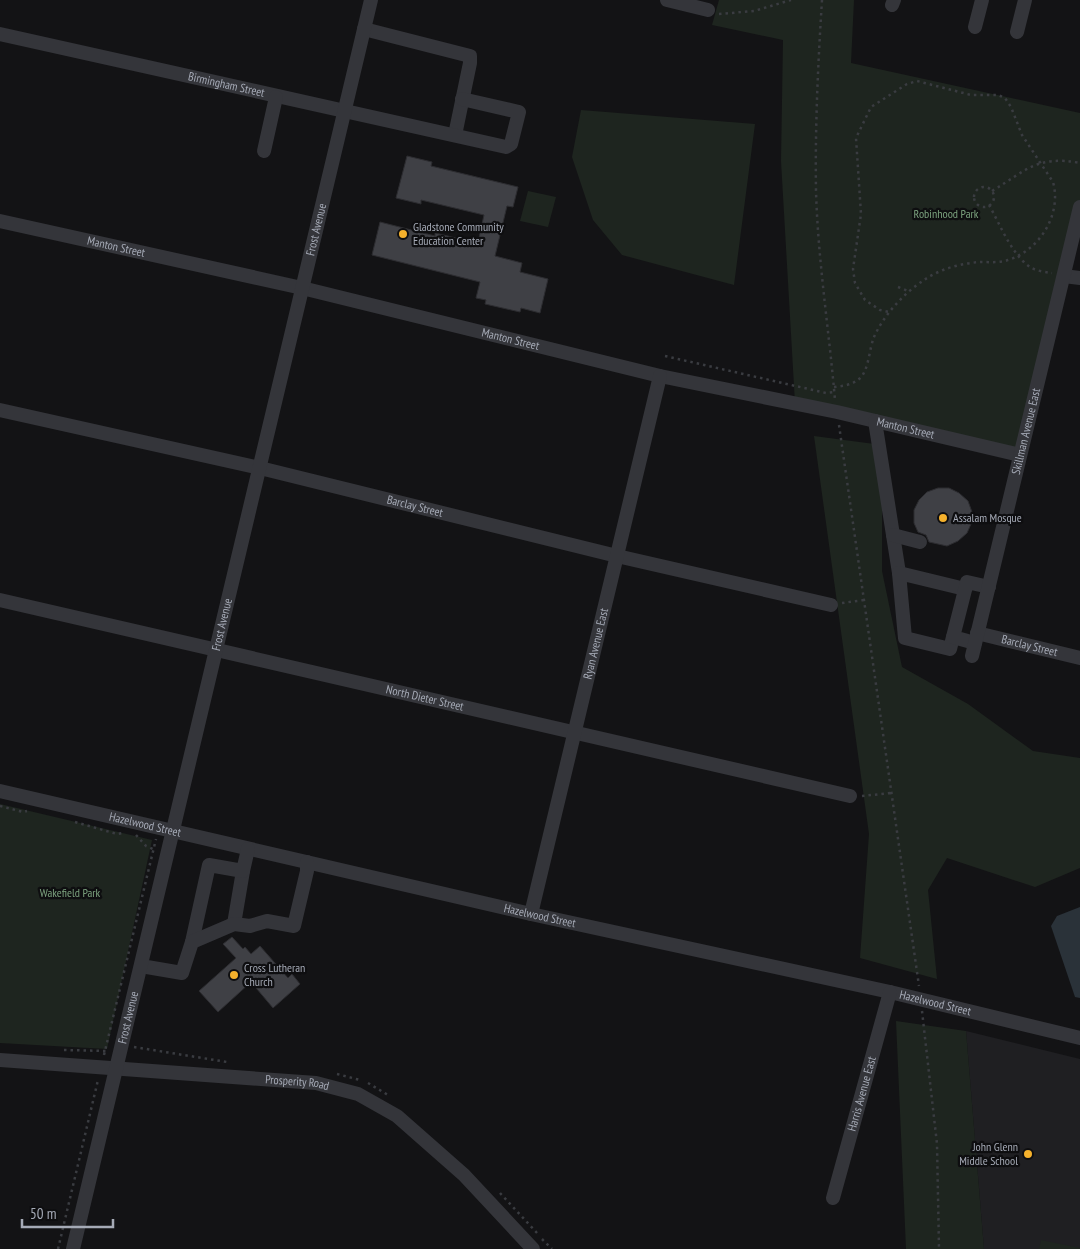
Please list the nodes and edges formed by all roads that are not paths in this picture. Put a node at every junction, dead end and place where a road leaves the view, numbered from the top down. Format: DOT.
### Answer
graph roads {
  1 [pos="371,0"];
  2 [pos="666,0"];
  3 [pos="982,0"];
  4 [pos="1025,0"];
  5 [pos="708,10"];
  6 [pos="976,26"];
  7 [pos="364,29"];
  8 [pos="1017,32"];
  9 [pos="0,34"];
  10 [pos="276,97"];
  11 [pos="462,99"];
  12 [pos="346,110"];
  13 [pos="455,135"];
  14 [pos="264,151"];
  15 [pos="1080,207"];
  16 [pos="0,221"];
  17 [pos="1064,276"];
  18 [pos="1080,278"];
  19 [pos="302,288"];
  20 [pos="660,376"];
  21 [pos="0,410"];
  22 [pos="875,421"];
  23 [pos="1020,455"];
  24 [pos="260,468"];
  25 [pos="893,535"];
  26 [pos="920,542"];
  27 [pos="617,556"];
  28 [pos="899,573"];
  29 [pos="989,587"];
  30 [pos="965,589"];
  31 [pos="0,600"];
  32 [pos="831,605"];
  33 [pos="953,637"];
  34 [pos="975,644"];
  35 [pos="216,650"];
  36 [pos="1080,658"];
  37 [pos="574,734"];
  38 [pos="0,791"];
  39 [pos="850,796"];
  40 [pos="173,831"];
  41 [pos="248,849"];
  42 [pos="307,862"];
  43 [pos="243,871"];
  44 [pos="531,914"];
  45 [pos="234,924"];
  46 [pos="192,942"];
  47 [pos="141,966"];
  48 [pos="890,992"];
  49 [pos="1080,1038"];
  50 [pos="0,1060"];
  51 [pos="116,1068"];
  52 [pos="833,1198"];
  53 [pos="73,1249"];
  54 [pos="533,1249"];
  1 -- 7 [label="street, Frost Avenue"];
  2 -- 5 [label="street"];
  3 -- 6 [label="street"];
  4 -- 8 [label="street"];
  7 -- 11 [label="street"];
  7 -- 12 [label="street, Frost Avenue"];
  9 -- 10 [label="street, Birmingham Street"];
  10 -- 12 [label="street, Birmingham Street"];
  10 -- 14 [label="street"];
  11 -- 13 [label="street"];
  11 -- 13 [label="street, Birmingham Street"];
  12 -- 13 [label="street, Birmingham Street"];
  12 -- 19 [label="street, Frost Avenue"];
  15 -- 17 [label="street, Skillman Avenue East"];
  16 -- 19 [label="street, Manton Street"];
  17 -- 18 [label="street"];
  17 -- 23 [label="street, Skillman Avenue East"];
  19 -- 20 [label="street, Manton Street"];
  19 -- 24 [label="street, Frost Avenue"];
  20 -- 22 [label="street, Manton Street"];
  20 -- 27 [label="street, Ryan Avenue East"];
  21 -- 24 [label="street, Barclay Street"];
  22 -- 23 [label="street, Manton Street"];
  22 -- 25 [label="street"];
  23 -- 29 [label="street, Skillman Avenue East"];
  24 -- 27 [label="street, Barclay Street"];
  24 -- 35 [label="street, Frost Avenue"];
  25 -- 26 [label="street"];
  25 -- 28 [label="street"];
  27 -- 32 [label="street, Barclay Street"];
  27 -- 37 [label="street, Ryan Avenue East"];
  28 -- 30 [label="street"];
  28 -- 33 [label="street"];
  29 -- 30 [label="street"];
  29 -- 34 [label="street, Skillman Avenue East"];
  30 -- 33 [label="street"];
  31 -- 35 [label="street, North Dieter Street"];
  33 -- 34 [label="street, Barclay Street"];
  34 -- 36 [label="street, Barclay Street"];
  35 -- 37 [label="street, North Dieter Street"];
  35 -- 40 [label="street, Frost Avenue"];
  37 -- 39 [label="street, North Dieter Street"];
  37 -- 44 [label="street, Ryan Avenue East"];
  38 -- 40 [label="street, Hazelwood Street"];
  40 -- 41 [label="street, Hazelwood Street"];
  40 -- 47 [label="street, Frost Avenue"];
  41 -- 42 [label="street, Hazelwood Street"];
  41 -- 43 [label="street"];
  42 -- 44 [label="street, Hazelwood Street"];
  42 -- 45 [label="street"];
  43 -- 45 [label="street"];
  43 -- 46 [label="street"];
  44 -- 48 [label="street, Hazelwood Street"];
  45 -- 46 [label="street"];
  46 -- 47 [label="street"];
  47 -- 51 [label="street, Frost Avenue"];
  48 -- 49 [label="street, Hazelwood Street"];
  48 -- 52 [label="street, Harris Avenue East"];
  50 -- 51 [label="street, Prosperity Road"];
  51 -- 53 [label="street, Frost Avenue"];
  51 -- 54 [label="street, Prosperity Road"];
}
